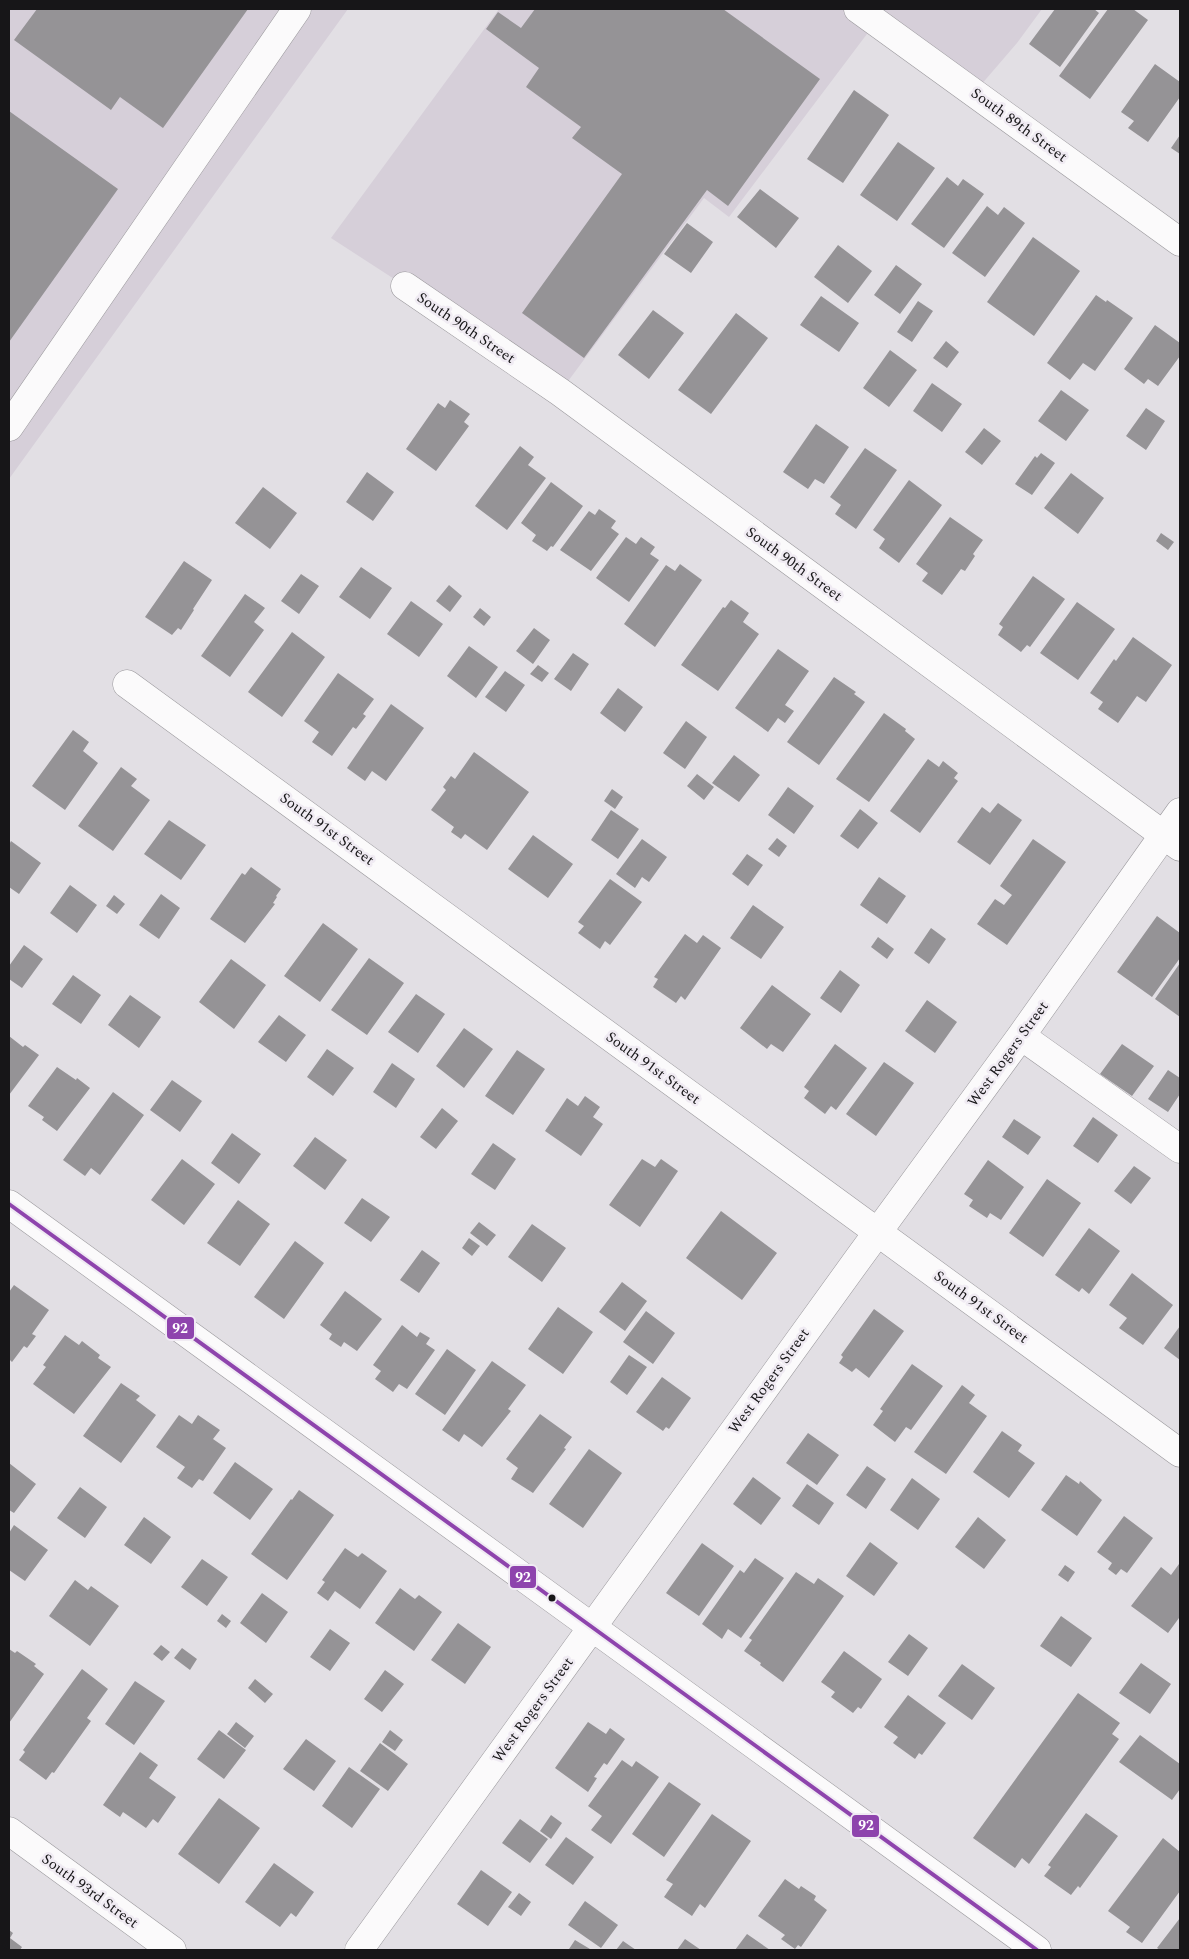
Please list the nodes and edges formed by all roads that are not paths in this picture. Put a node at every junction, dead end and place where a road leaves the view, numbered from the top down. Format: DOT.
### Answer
graph roads {
  1 [pos="297,9"];
  2 [pos="858,9"];
  3 [pos="1180,240"];
  4 [pos="405,286"];
  5 [pos="9,427"];
  6 [pos="127,684"];
  7 [pos="1180,812"];
  8 [pos="1172,841"];
  9 [pos="1021,1036"];
  10 [pos="1180,1149"];
  11 [pos="9,1204"];
  12 [pos="877,1232"];
  13 [pos="1180,1453"];
  14 [pos="592,1627"];
  15 [pos="9,1831"];
  16 [pos="172,1950"];
  17 [pos="359,1950"];
  18 [pos="1037,1950"];
  1 -- 5 [label="street"];
  2 -- 3 [label="street, South 89th Street"];
  4 -- 8 [label="street, South 90th Street"];
  6 -- 12 [label="street, South 91st Street"];
  7 -- 8 [label="street, West Rogers Street"];
  8 -- 9 [label="street, West Rogers Street"];
  9 -- 10 [label="street"];
  9 -- 12 [label="street, West Rogers Street"];
  11 -- 14 [label="street"];
  12 -- 13 [label="street, South 91st Street"];
  12 -- 14 [label="street, West Rogers Street"];
  14 -- 17 [label="street, West Rogers Street"];
  14 -- 18 [label="street"];
  15 -- 16 [label="street, South 93rd Street"];
}
